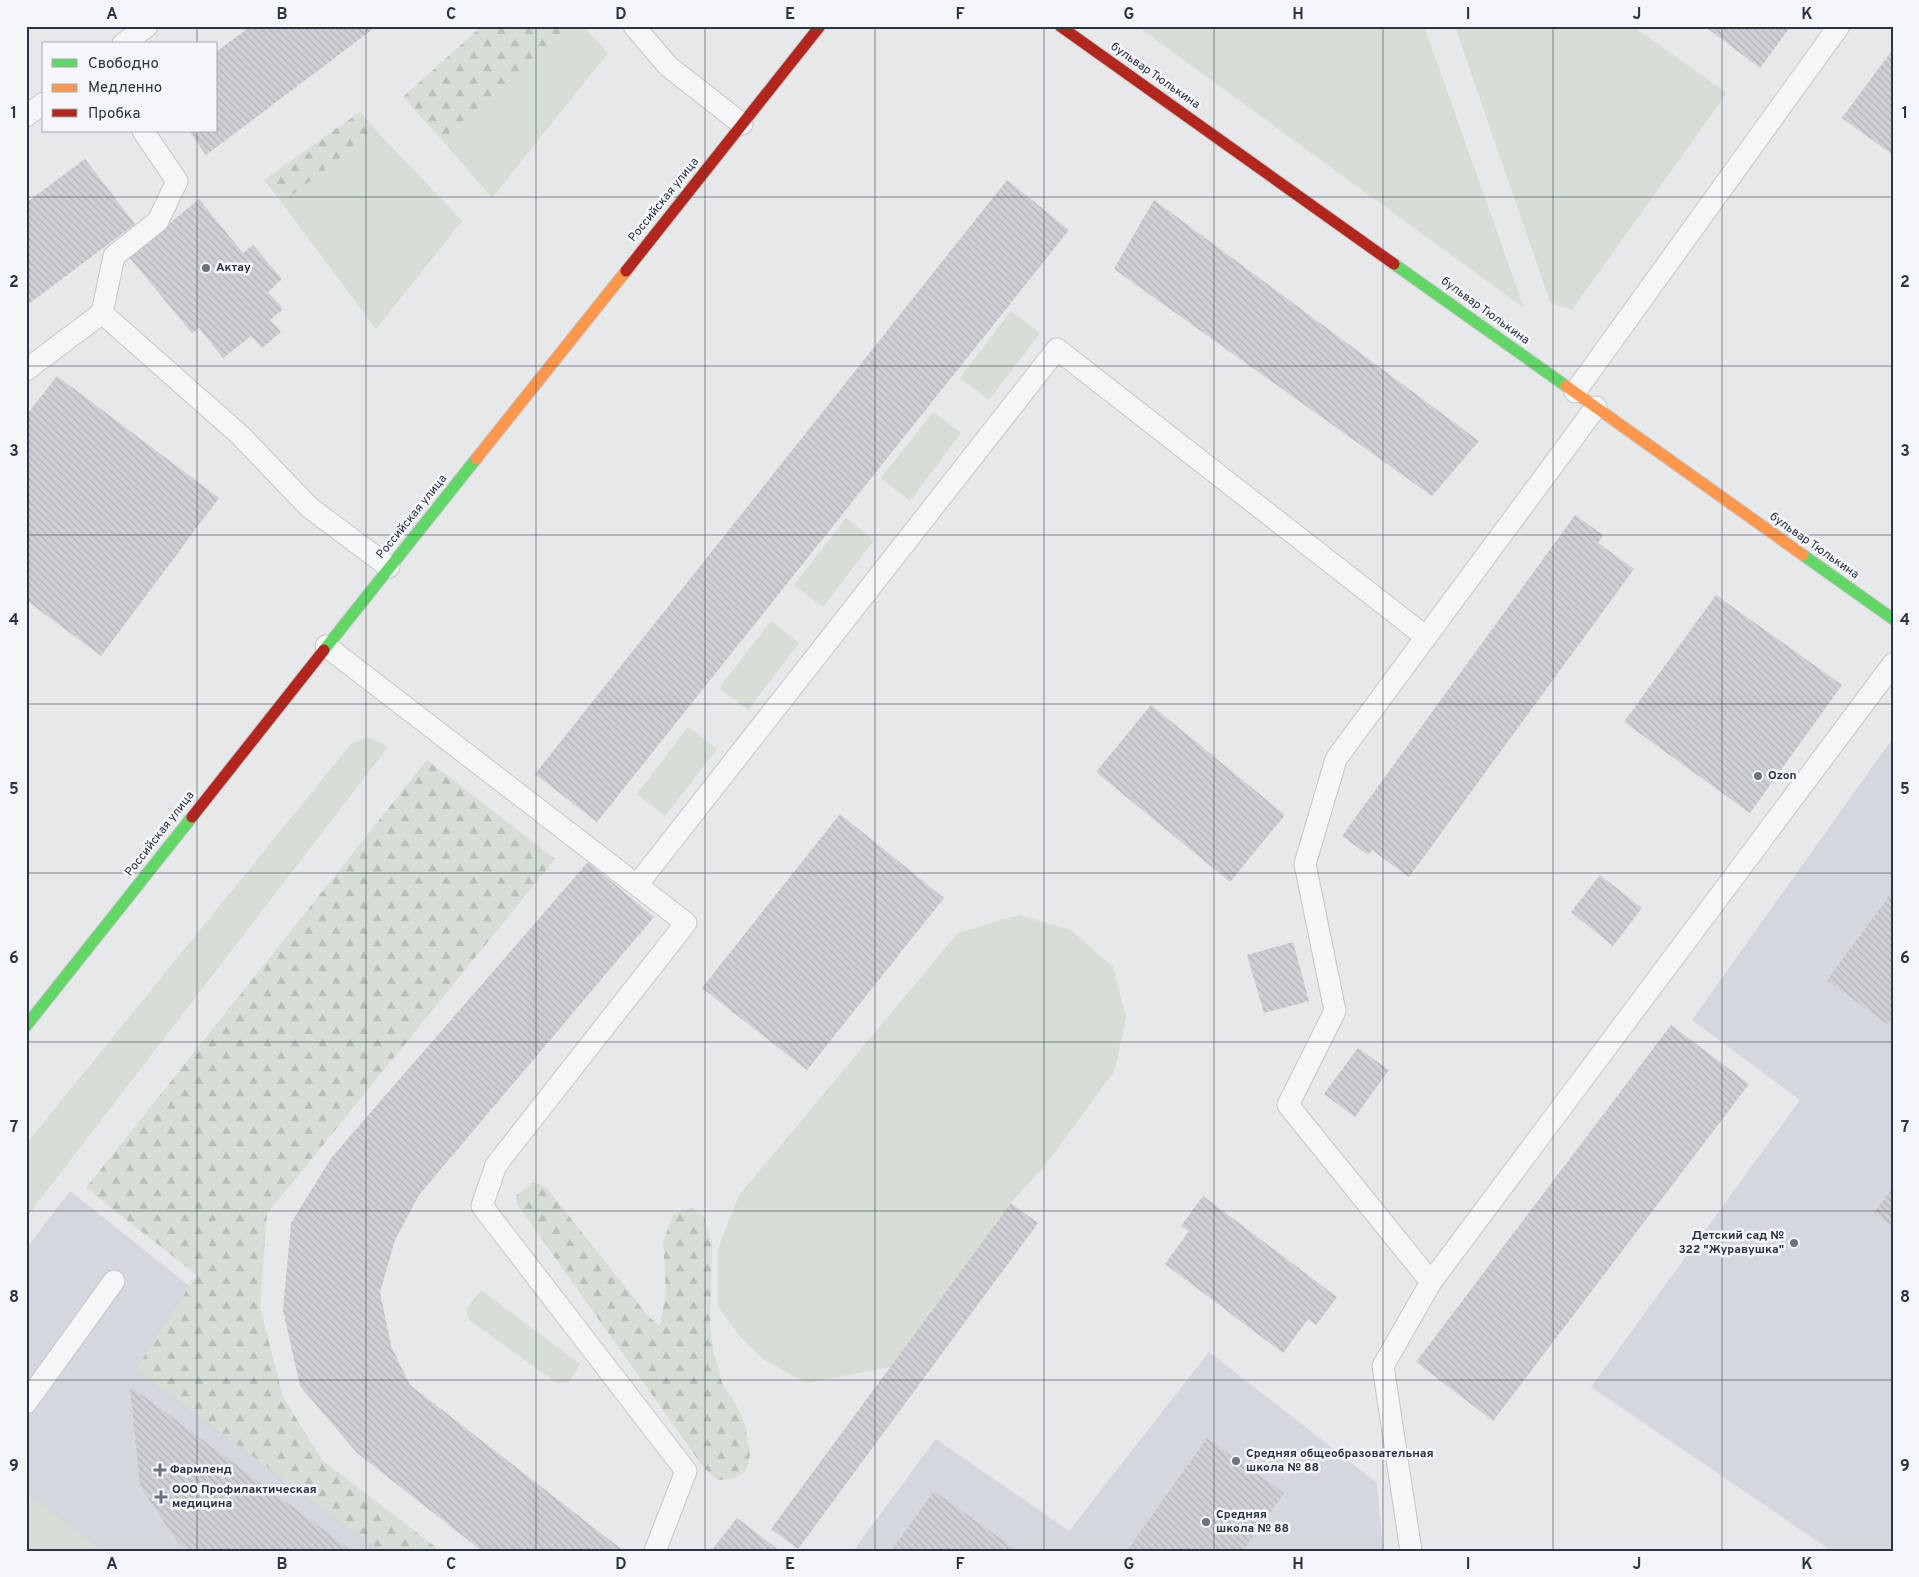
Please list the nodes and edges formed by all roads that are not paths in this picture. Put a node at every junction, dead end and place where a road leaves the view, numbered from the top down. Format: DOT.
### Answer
graph roads {
  1 [pos="147,26"];
  2 [pos="634,26"];
  3 [pos="820,26"];
  4 [pos="1060,26"];
  5 [pos="1839,26"];
  6 [pos="127,42"];
  7 [pos="42,104"];
  8 [pos="26,116"];
  9 [pos="742,124"];
  10 [pos="144,132"];
  11 [pos="102,313"];
  12 [pos="26,370"];
  13 [pos="1575,392"];
  14 [pos="1596,407"];
  15 [pos="389,567"];
  16 [pos="1893,619"];
  17 [pos="1426,637"];
  18 [pos="326,646"];
  19 [pos="1893,664"];
  20 [pos="637,885"];
  21 [pos="26,1026"];
  22 [pos="114,1280"];
  23 [pos="1431,1282"];
  24 [pos="26,1403"];
  25 [pos="655,1551"];
  26 [pos="1411,1551"];
  1 -- 6 [label="lane"];
  2 -- 9 [label="lane"];
  3 -- 9 [label="main road, Российская улица"];
  4 -- 13 [label="main road, бульвар Тюлькина"];
  5 -- 13 [label="lane"];
  7 -- 8 [label="lane"];
  9 -- 15 [label="main road, Российская улица"];
  10 -- 11 [label="lane"];
  11 -- 12 [label="lane"];
  11 -- 15 [label="lane"];
  13 -- 14 [label="main road, бульвар Тюлькина"];
  14 -- 16 [label="main road, бульвар Тюлькина"];
  14 -- 17 [label="lane"];
  15 -- 18 [label="main road, Российская улица"];
  17 -- 20 [label="lane"];
  17 -- 23 [label="lane"];
  18 -- 20 [label="lane"];
  18 -- 21 [label="main road, Российская улица"];
  19 -- 23 [label="lane"];
  20 -- 25 [label="lane"];
  22 -- 24 [label="lane"];
  23 -- 26 [label="lane"];
}
